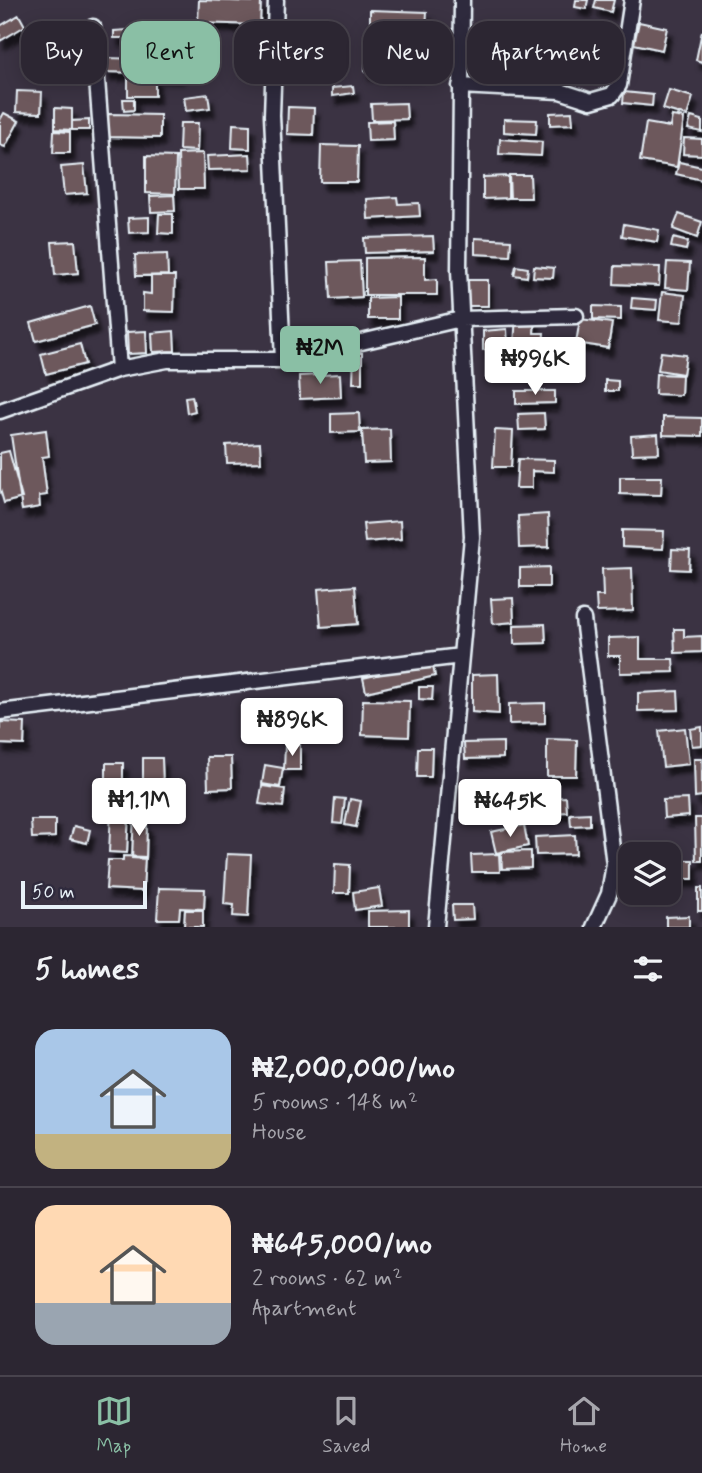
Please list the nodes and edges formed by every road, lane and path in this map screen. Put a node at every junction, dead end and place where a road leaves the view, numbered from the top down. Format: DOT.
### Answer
graph roads {
  1 [pos="276,0"];
  2 [pos="462,0"];
  3 [pos="632,0"];
  4 [pos="97,84"];
  5 [pos="460,86"];
  6 [pos="576,316"];
  7 [pos="461,319"];
  8 [pos="283,360"];
  9 [pos="119,369"];
  10 [pos="0,411"];
  11 [pos="583,619"];
  12 [pos="461,656"];
  13 [pos="0,712"];
  14 [pos="436,927"];
  15 [pos="594,927"];
  1 -- 8 [label="street"];
  2 -- 5 [label="street"];
  3 -- 5 [label="street"];
  4 -- 9 [label="street"];
  5 -- 7 [label="street"];
  6 -- 7 [label="street"];
  7 -- 8 [label="street"];
  7 -- 12 [label="street"];
  8 -- 9 [label="street"];
  9 -- 10 [label="street"];
  11 -- 15 [label="street"];
  12 -- 13 [label="street"];
  12 -- 14 [label="street"];
}
